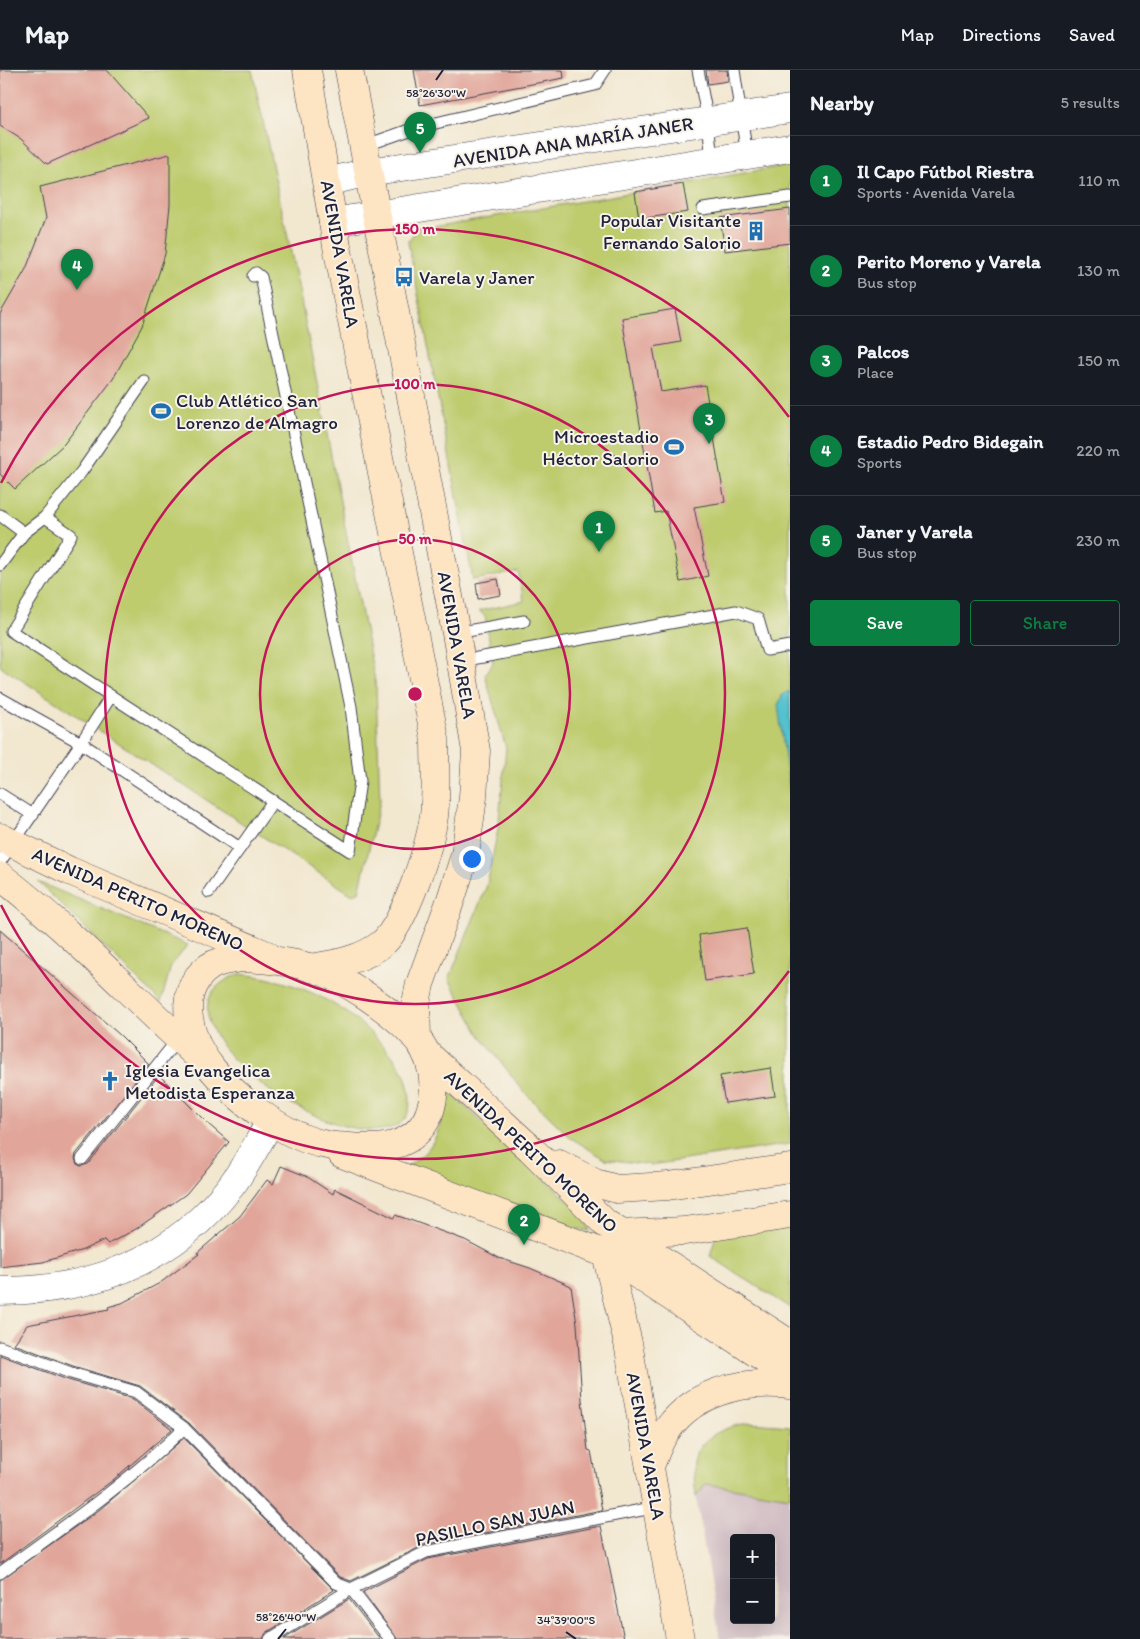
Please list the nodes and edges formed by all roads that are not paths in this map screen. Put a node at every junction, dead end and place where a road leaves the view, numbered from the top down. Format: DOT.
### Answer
graph roads {
  1 [pos="307,70"];
  2 [pos="349,70"];
  3 [pos="605,70"];
  4 [pos="698,70"];
  5 [pos="734,70"];
  6 [pos="790,109"];
  7 [pos="741,116"];
  8 [pos="708,121"];
  9 [pos="790,148"];
  10 [pos="747,155"];
  11 [pos="366,159"];
  12 [pos="712,160"];
  13 [pos="327,182"];
  14 [pos="790,197"];
  15 [pos="703,209"];
  16 [pos="376,214"];
  17 [pos="333,222"];
  18 [pos="253,276"];
  19 [pos="144,381"];
  20 [pos="0,515"];
  21 [pos="45,517"];
  22 [pos="24,533"];
  23 [pos="0,565"];
  24 [pos="524,621"];
  25 [pos="456,633"];
  26 [pos="790,646"];
  27 [pos="461,661"];
  28 [pos="111,696"];
  29 [pos="0,698"];
  30 [pos="81,743"];
  31 [pos="0,794"];
  32 [pos="274,801"];
  33 [pos="33,815"];
  34 [pos="4,847"];
  35 [pos="240,848"];
  36 [pos="0,876"];
  37 [pos="209,892"];
  38 [pos="277,960"];
  39 [pos="311,968"];
  40 [pos="178,1039"];
  41 [pos="422,1046"];
  42 [pos="212,1069"];
  43 [pos="272,1121"];
  44 [pos="322,1145"];
  45 [pos="532,1149"];
  46 [pos="82,1159"];
  47 [pos="790,1168"];
  48 [pos="790,1215"];
  49 [pos="685,1231"];
  50 [pos="613,1244"];
  51 [pos="678,1272"];
  52 [pos="0,1291"];
  53 [pos="790,1344"];
  54 [pos="0,1347"];
  55 [pos="790,1375"];
  56 [pos="790,1385"];
  57 [pos="184,1428"];
  58 [pos="650,1466"];
  59 [pos="657,1508"];
  60 [pos="0,1573"];
  61 [pos="351,1589"];
  62 [pos="270,1639"];
  63 [pos="390,1639"];
  64 [pos="680,1639"];
  1 -- 13 [label="main road, AVENIDA VARELA"];
  2 -- 11 [label="main road, AVENIDA VARELA"];
  3 -- 11 [label="lane"];
  4 -- 8 [label="lane"];
  5 -- 7 [label="lane"];
  6 -- 7 [label="street, AVENIDA ANA MARÍA JANER"];
  7 -- 8 [label="street, AVENIDA ANA MARÍA JANER"];
  7 -- 10 [label="lane"];
  8 -- 11 [label="street, AVENIDA ANA MARÍA JANER"];
  8 -- 12 [label="lane"];
  9 -- 10 [label="street"];
  10 -- 12 [label="street"];
  11 -- 13 [label="street, AVENIDA ANA MARÍA JANER"];
  11 -- 16 [label="main road, AVENIDA VARELA"];
  12 -- 16 [label="street"];
  13 -- 17 [label="main road, AVENIDA VARELA"];
  14 -- 15 [label="lane"];
  16 -- 17 [label="street"];
  16 -- 25 [label="main road, AVENIDA VARELA"];
  17 -- 39 [label="main road, AVENIDA VARELA"];
  18 -- 32 [label="lane"];
  19 -- 21 [label="lane"];
  20 -- 22 [label="lane"];
  21 -- 22 [label="lane"];
  21 -- 28 [label="lane"];
  22 -- 23 [label="lane"];
  24 -- 25 [label="lane"];
  25 -- 27 [label="main road, AVENIDA VARELA"];
  26 -- 27 [label="lane"];
  27 -- 41 [label="main road, AVENIDA VARELA"];
  28 -- 30 [label="lane"];
  28 -- 32 [label="lane"];
  29 -- 30 [label="lane"];
  30 -- 33 [label="lane"];
  30 -- 35 [label="lane"];
  31 -- 33 [label="lane"];
  32 -- 35 [label="lane"];
  33 -- 34 [label="lane"];
  34 -- 38 [label="main road, AVENIDA PERITO MORENO"];
  35 -- 37 [label="lane"];
  36 -- 40 [label="main road"];
  38 -- 39 [label="main road"];
  38 -- 42 [label="main road"];
  39 -- 41 [label="main road, AVENIDA PERITO MORENO"];
  40 -- 42 [label="main road"];
  40 -- 46 [label="lane"];
  41 -- 44 [label="main road"];
  41 -- 45 [label="main road, AVENIDA PERITO MORENO"];
  42 -- 43 [label="main road, AVENIDA PERITO MORENO"];
  43 -- 44 [label="main road, AVENIDA PERITO MORENO"];
  43 -- 52 [label="street"];
  44 -- 50 [label="main road, AVENIDA PERITO MORENO"];
  45 -- 47 [label="main road"];
  45 -- 50 [label="main road, AVENIDA PERITO MORENO"];
  48 -- 49 [label="main road"];
  49 -- 50 [label="main road"];
  49 -- 51 [label="main road"];
  50 -- 51 [label="main road, AVENIDA PERITO MORENO"];
  50 -- 55 [label="main road, AVENIDA PERITO MORENO"];
  50 -- 58 [label="main road, AVENIDA VARELA"];
  51 -- 53 [label="main road, AVENIDA PERITO MORENO"];
  54 -- 57 [label="lane"];
  56 -- 58 [label="main road"];
  57 -- 60 [label="lane"];
  57 -- 61 [label="lane"];
  58 -- 59 [label="main road, AVENIDA VARELA"];
  59 -- 61 [label="lane, PASILLO SAN JUAN"];
  59 -- 64 [label="main road, AVENIDA VARELA"];
  61 -- 62 [label="lane, PASILLO SAN JUAN"];
  61 -- 63 [label="lane"];
}
